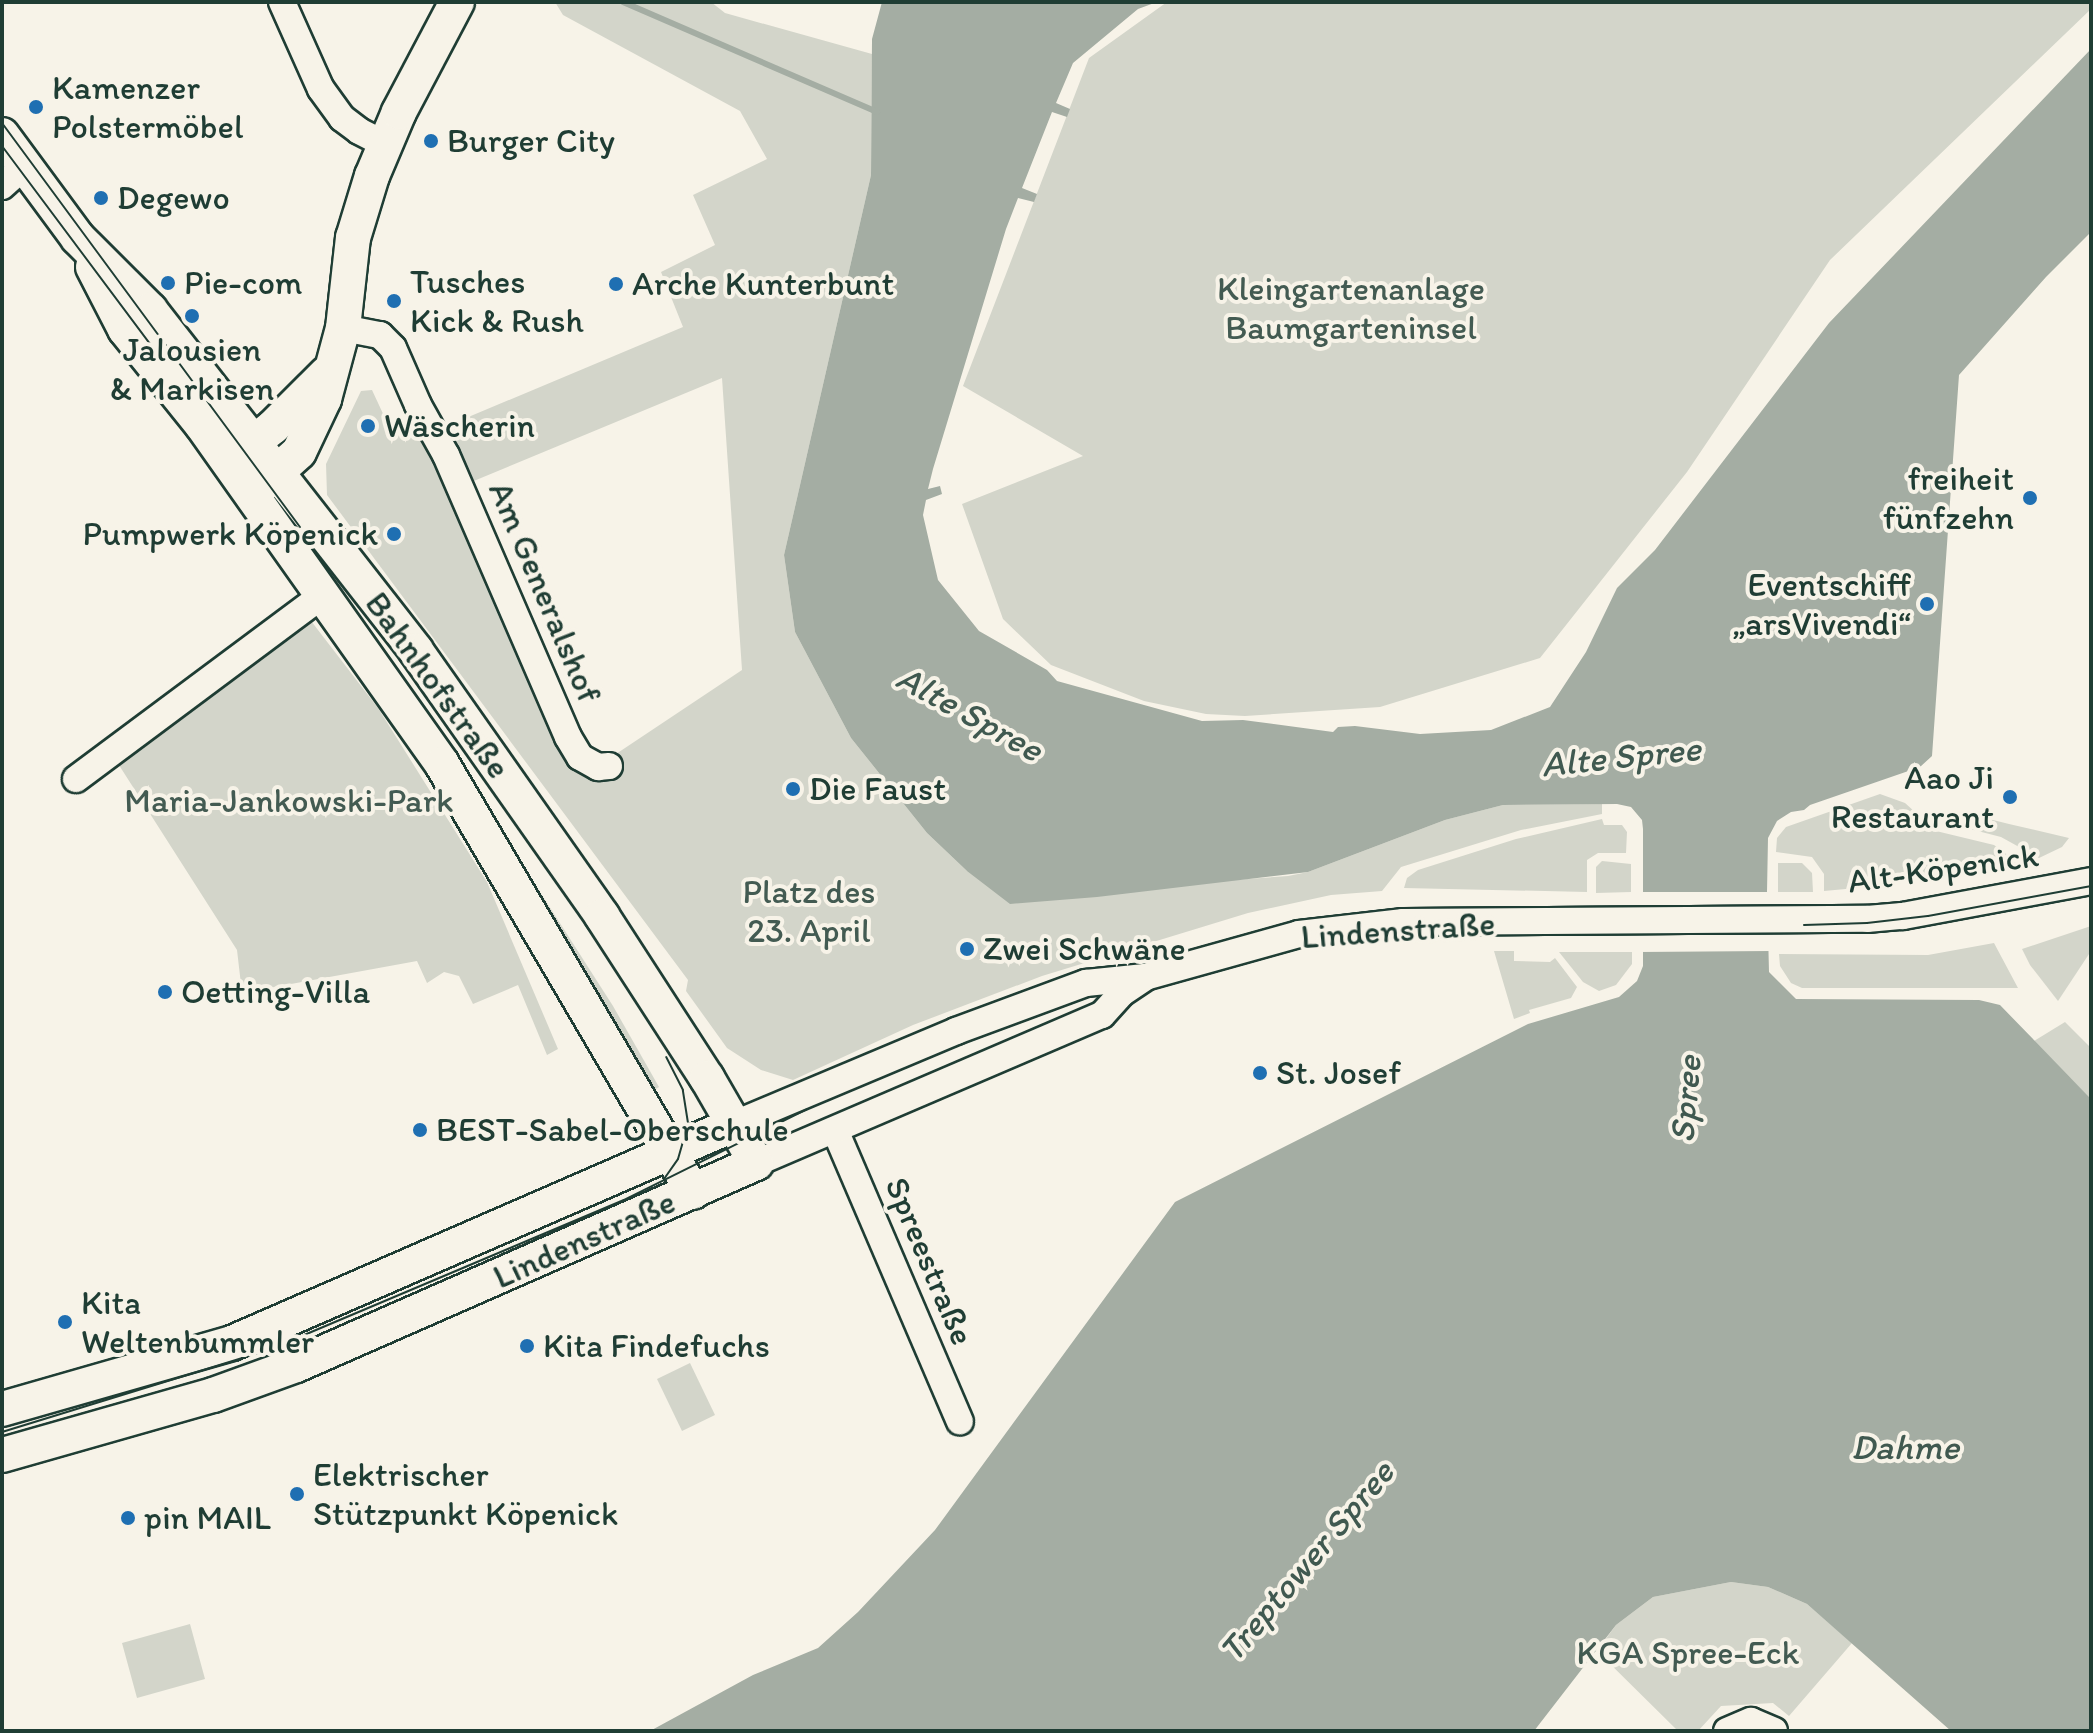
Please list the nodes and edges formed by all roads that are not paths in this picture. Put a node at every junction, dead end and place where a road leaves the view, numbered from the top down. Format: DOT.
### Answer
graph roads {
  1 [pos="282,2"];
  2 [pos="457,2"];
  3 [pos="2,135"];
  4 [pos="385,144"];
  5 [pos="13,175"];
  6 [pos="343,328"];
  7 [pos="334,366"];
  8 [pos="241,453"];
  9 [pos="278,474"];
  10 [pos="250,494"];
  11 [pos="323,595"];
  12 [pos="609,766"];
  13 [pos="76,779"];
  14 [pos="2091,881"];
  15 [pos="1608,920"];
  16 [pos="1145,977"];
  17 [pos="735,1124"];
  18 [pos="835,1130"];
  19 [pos="669,1154"];
  20 [pos="756,1163"];
  21 [pos="693,1192"];
  22 [pos="2,1409"];
  23 [pos="960,1421"];
  24 [pos="2,1455"];
  25 [pos="1727,1731"];
  26 [pos="1774,1731"];
  1 -- 4 [label="street"];
  2 -- 4 [label="main road"];
  3 -- 5 [label="main road, Bahnhofstraße"];
  4 -- 6 [label="main road"];
  5 -- 8 [label="main road, Bahnhofstraße"];
  6 -- 7 [label="main road"];
  6 -- 12 [label="street, Am Generalshof"];
  7 -- 8 [label="main road"];
  7 -- 9 [label="main road"];
  8 -- 9 [label="main road, Bahnhofstraße"];
  8 -- 10 [label="main road, Bahnhofstraße"];
  9 -- 10 [label="main road"];
  9 -- 17 [label="main road, Bahnhofstraße"];
  10 -- 11 [label="main road, Bahnhofstraße"];
  11 -- 13 [label="street"];
  11 -- 19 [label="main road, Bahnhofstraße"];
  14 -- 15 [label="street, Alt-Köpenick"];
  15 -- 16 [label="street, Lindenstraße"];
  16 -- 17 [label="street, Lindenstraße"];
  16 -- 18 [label="street, Lindenstraße"];
  17 -- 19 [label="main road, Lindenstraße"];
  17 -- 20 [label="main road, Bahnhofstraße"];
  18 -- 20 [label="street, Lindenstraße"];
  18 -- 23 [label="street, Spreestraße"];
  19 -- 21 [label="main road, Bahnhofstraße"];
  19 -- 22 [label="main road, Lindenstraße"];
  20 -- 21 [label="main road, Lindenstraße"];
  21 -- 24 [label="main road, Lindenstraße"];
  25 -- 26 [label="street"];
}
